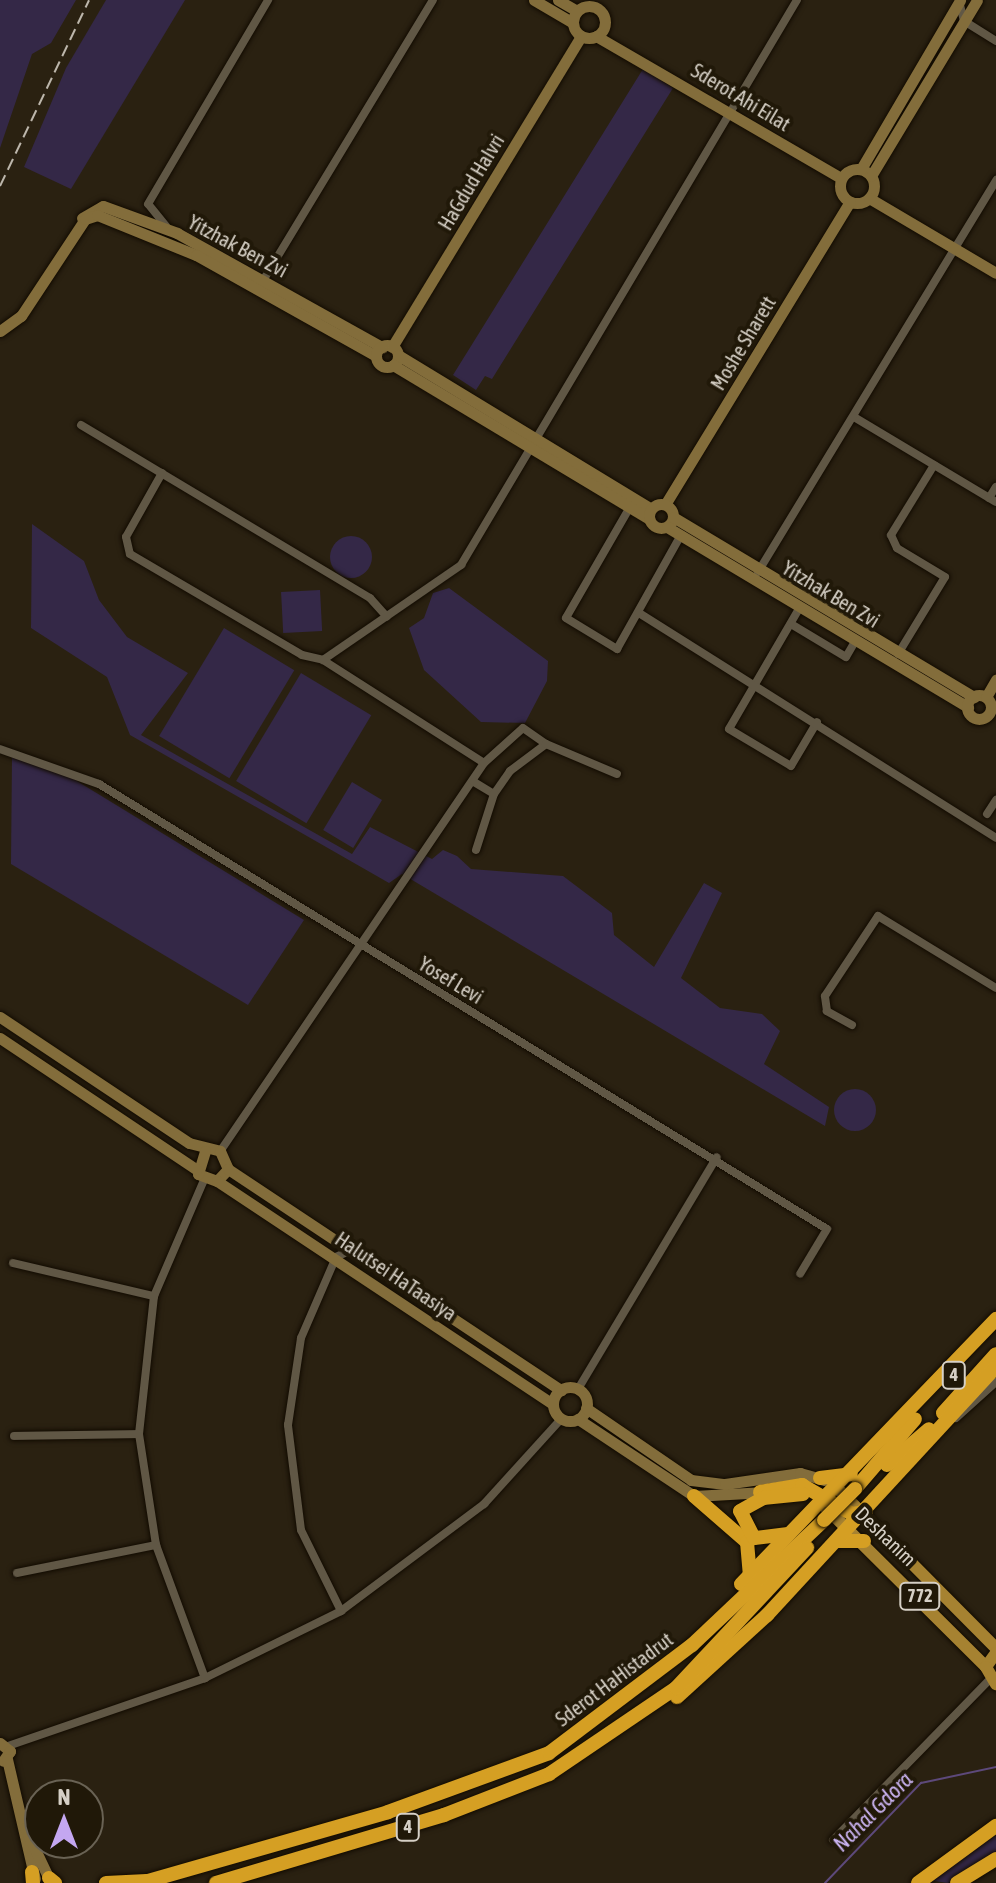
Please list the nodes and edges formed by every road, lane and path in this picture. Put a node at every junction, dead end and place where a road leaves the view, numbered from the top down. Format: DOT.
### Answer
graph roads {
  1 [pos="268,0"];
  2 [pos="433,0"];
  3 [pos="534,0"];
  4 [pos="558,0"];
  5 [pos="797,0"];
  6 [pos="960,0"];
  7 [pos="977,0"];
  8 [pos="596,3"];
  9 [pos="575,17"];
  10 [pos="964,21"];
  11 [pos="600,32"];
  12 [pos="581,36"];
  13 [pos="996,41"];
  14 [pos="732,112"];
  15 [pos="866,172"];
  16 [pos="841,178"];
  17 [pos="996,180"];
  18 [pos="869,198"];
  19 [pos="850,202"];
  20 [pos="79,226"];
  21 [pos="177,233"];
  22 [pos="955,249"];
  23 [pos="996,273"];
  24 [pos="264,279"];
  25 [pos="0,331"];
  26 [pos="388,354"];
  27 [pos="854,417"];
  28 [pos="81,425"];
  29 [pos="533,443"];
  30 [pos="934,465"];
  31 [pos="162,473"];
  32 [pos="996,487"];
  33 [pos="992,500"];
  34 [pos="666,503"];
  35 [pos="630,507"];
  36 [pos="650,514"];
  37 [pos="670,522"];
  38 [pos="681,535"];
  39 [pos="758,572"];
  40 [pos="800,607"];
  41 [pos="639,613"];
  42 [pos="387,617"];
  43 [pos="791,624"];
  44 [pos="856,640"];
  45 [pos="898,654"];
  46 [pos="323,660"];
  47 [pos="996,680"];
  48 [pos="757,686"];
  49 [pos="985,708"];
  50 [pos="817,722"];
  51 [pos="546,744"];
  52 [pos="0,749"];
  53 [pos="484,763"];
  54 [pos="617,774"];
  55 [pos="474,782"];
  56 [pos="494,794"];
  57 [pos="996,800"];
  58 [pos="987,814"];
  59 [pos="996,838"];
  60 [pos="476,850"];
  61 [pos="360,944"];
  62 [pos="996,988"];
  63 [pos="0,1017"];
  64 [pos="852,1025"];
  65 [pos="0,1038"];
  66 [pos="205,1151"];
  67 [pos="220,1151"];
  68 [pos="717,1157"];
  69 [pos="196,1169"];
  70 [pos="228,1169"];
  71 [pos="211,1180"];
  72 [pos="354,1250"];
  73 [pos="336,1257"];
  74 [pos="13,1263"];
  75 [pos="800,1274"];
  76 [pos="154,1296"];
  77 [pos="996,1319"];
  78 [pos="996,1326"];
  79 [pos="996,1354"];
  80 [pos="996,1367"];
  81 [pos="996,1382"];
  82 [pos="578,1389"];
  83 [pos="561,1390"];
  84 [pos="553,1404"];
  85 [pos="586,1408"];
  86 [pos="562,1418"];
  87 [pos="578,1419"];
  88 [pos="942,1427"];
  89 [pos="139,1434"];
  90 [pos="14,1436"];
  91 [pos="855,1472"];
  92 [pos="820,1478"];
  93 [pos="760,1492"];
  94 [pos="803,1494"];
  95 [pos="694,1496"];
  96 [pos="830,1497"];
  97 [pos="870,1506"];
  98 [pos="876,1524"];
  99 [pos="851,1527"];
  100 [pos="795,1530"];
  101 [pos="837,1541"];
  102 [pos="864,1541"];
  103 [pos="156,1545"];
  104 [pos="17,1573"];
  105 [pos="751,1580"];
  106 [pos="341,1611"];
  107 [pos="996,1651"];
  108 [pos="991,1677"];
  109 [pos="205,1678"];
  110 [pos="592,1749"];
  111 [pos="3,1751"];
  112 [pos="24,1824"];
  113 [pos="996,1826"];
  114 [pos="287,1832"];
  115 [pos="833,1840"];
  116 [pos="259,1851"];
  117 [pos="36,1859"];
  118 [pos="36,1859"];
  119 [pos="996,1859"];
  120 [pos="43,1880"];
  121 [pos="144,1882"];
  122 [pos="106,1883"];
  123 [pos="216,1883"];
  124 [pos="918,1883"];
  125 [pos="957,1883"];
  1 -- 21 [label="street"];
  2 -- 24 [label="street"];
  3 -- 9 [label="street"];
  4 -- 9 [label="street"];
  5 -- 14 [label="street"];
  6 -- 10 [label="street"];
  6 -- 15 [label="street"];
  7 -- 10 [label="street"];
  8 -- 9 [label="street"];
  8 -- 11 [label="street"];
  9 -- 12 [label="street"];
  10 -- 13 [label="street"];
  10 -- 15 [label="street"];
  11 -- 12 [label="street"];
  11 -- 14 [label="street, Sderot Ahi Eilat"];
  12 -- 26 [label="street, HaGdud HaIvri"];
  14 -- 16 [label="street, Sderot Ahi Eilat"];
  14 -- 29 [label="street"];
  15 -- 16 [label="street"];
  15 -- 18 [label="street"];
  16 -- 19 [label="street"];
  17 -- 22 [label="street"];
  18 -- 19 [label="street"];
  18 -- 22 [label="street"];
  19 -- 34 [label="street, Moshe Sharett"];
  20 -- 21 [label="street, Yitzhak Ben Zvi"];
  20 -- 25 [label="street, Yitzhak Ben Zvi"];
  20 -- 26 [label="street, Yitzhak Ben Zvi"];
  21 -- 24 [label="street, Yitzhak Ben Zvi"];
  22 -- 23 [label="street"];
  22 -- 27 [label="street"];
  24 -- 26 [label="street, Yitzhak Ben Zvi"];
  26 -- 29 [label="street, Yitzhak Ben Zvi"];
  27 -- 30 [label="street"];
  27 -- 39 [label="street"];
  28 -- 31 [label="street"];
  29 -- 35 [label="street, Yitzhak Ben Zvi"];
  29 -- 36 [label="street, Yitzhak Ben Zvi"];
  29 -- 42 [label="street"];
  30 -- 33 [label="street"];
  30 -- 45 [label="street"];
  31 -- 42 [label="street"];
  31 -- 46 [label="street"];
  32 -- 33 [label="street"];
  34 -- 36 [label="street"];
  34 -- 37 [label="street"];
  35 -- 36 [label="street, Yitzhak Ben Zvi"];
  35 -- 41 [label="street"];
  36 -- 37 [label="street"];
  37 -- 38 [label="street, Yitzhak Ben Zvi"];
  37 -- 39 [label="street, Yitzhak Ben Zvi"];
  38 -- 40 [label="street, Yitzhak Ben Zvi"];
  38 -- 41 [label="street"];
  39 -- 45 [label="street, Yitzhak Ben Zvi"];
  40 -- 43 [label="street"];
  40 -- 44 [label="street, Yitzhak Ben Zvi"];
  41 -- 48 [label="street"];
  42 -- 46 [label="street"];
  43 -- 44 [label="street"];
  43 -- 48 [label="street"];
  44 -- 49 [label="street, Yitzhak Ben Zvi"];
  45 -- 49 [label="street, Yitzhak Ben Zvi"];
  46 -- 53 [label="street"];
  47 -- 49 [label="street"];
  48 -- 50 [label="street"];
  48 -- 50 [label="street"];
  50 -- 59 [label="street"];
  51 -- 53 [label="street"];
  51 -- 54 [label="street"];
  51 -- 56 [label="street"];
  52 -- 61 [label="street, Yosef Levi"];
  53 -- 55 [label="street"];
  55 -- 56 [label="street"];
  55 -- 61 [label="street"];
  56 -- 60 [label="street"];
  57 -- 58 [label="street"];
  61 -- 67 [label="street"];
  61 -- 68 [label="street, Yosef Levi"];
  62 -- 64 [label="street"];
  63 -- 66 [label="street"];
  65 -- 69 [label="street, Halutsei HaTaasiya"];
  66 -- 67 [label="street"];
  66 -- 69 [label="street"];
  67 -- 70 [label="street"];
  68 -- 75 [label="street, Yosef Levi"];
  68 -- 82 [label="street"];
  69 -- 71 [label="street, Halutsei HaTaasiya"];
  70 -- 71 [label="street"];
  70 -- 72 [label="street, Halutsei HaTaasiya"];
  71 -- 73 [label="street, Halutsei HaTaasiya"];
  71 -- 76 [label="street"];
  72 -- 73 [label="street"];
  72 -- 83 [label="street, Halutsei HaTaasiya"];
  73 -- 84 [label="street, Halutsei HaTaasiya"];
  73 -- 106 [label="street"];
  74 -- 76 [label="street"];
  76 -- 89 [label="street"];
  77 -- 91 [label="highway"];
  78 -- 105 [label="highway, Sderot HaHistadrut / 4, bridge"];
  79 -- 110 [label="highway, Sderot HaHistadrut / 4"];
  80 -- 88 [label="highway"];
  81 -- 88 [label="street"];
  82 -- 83 [label="street"];
  82 -- 85 [label="street"];
  83 -- 84 [label="street"];
  84 -- 86 [label="street, Halutsei HaTaasiya"];
  85 -- 87 [label="street"];
  85 -- 92 [label="street"];
  86 -- 87 [label="street"];
  86 -- 106 [label="street"];
  87 -- 95 [label="street"];
  88 -- 97 [label="highway"];
  89 -- 90 [label="street"];
  89 -- 103 [label="street"];
  91 -- 92 [label="highway"];
  91 -- 96 [label="highway"];
  92 -- 96 [label="street"];
  93 -- 94 [label="street"];
  93 -- 95 [label="street"];
  93 -- 96 [label="highway"];
  94 -- 96 [label="street"];
  94 -- 100 [label="highway"];
  95 -- 105 [label="highway"];
  96 -- 97 [label="highway"];
  96 -- 99 [label="main road, Deshanim / 772"];
  96 -- 100 [label="highway"];
  97 -- 98 [label="highway"];
  97 -- 99 [label="highway"];
  98 -- 107 [label="main road, Deshanim / 772"];
  99 -- 101 [label="highway"];
  99 -- 102 [label="main road, Deshanim / 772"];
  100 -- 105 [label="highway"];
  101 -- 102 [label="highway"];
  101 -- 110 [label="highway"];
  102 -- 108 [label="main road, Deshanim / 772"];
  103 -- 104 [label="street"];
  103 -- 109 [label="street"];
  105 -- 116 [label="highway, Sderot HaHistadrut / 4"];
  106 -- 109 [label="street"];
  107 -- 108 [label="main road"];
  108 -- 115 [label="street"];
  109 -- 111 [label="street"];
  110 -- 123 [label="highway, Sderot HaHistadrut / 4"];
  111 -- 112 [label="street"];
  113 -- 124 [label="highway"];
  114 -- 116 [label="highway"];
  116 -- 121 [label="highway, Sderot HaHistadrut / 4"];
  117 -- 120 [label="street"];
  118 -- 120 [label="street"];
  119 -- 125 [label="highway"];
  121 -- 122 [label="highway, Sderot HaHistadrut"];
}
